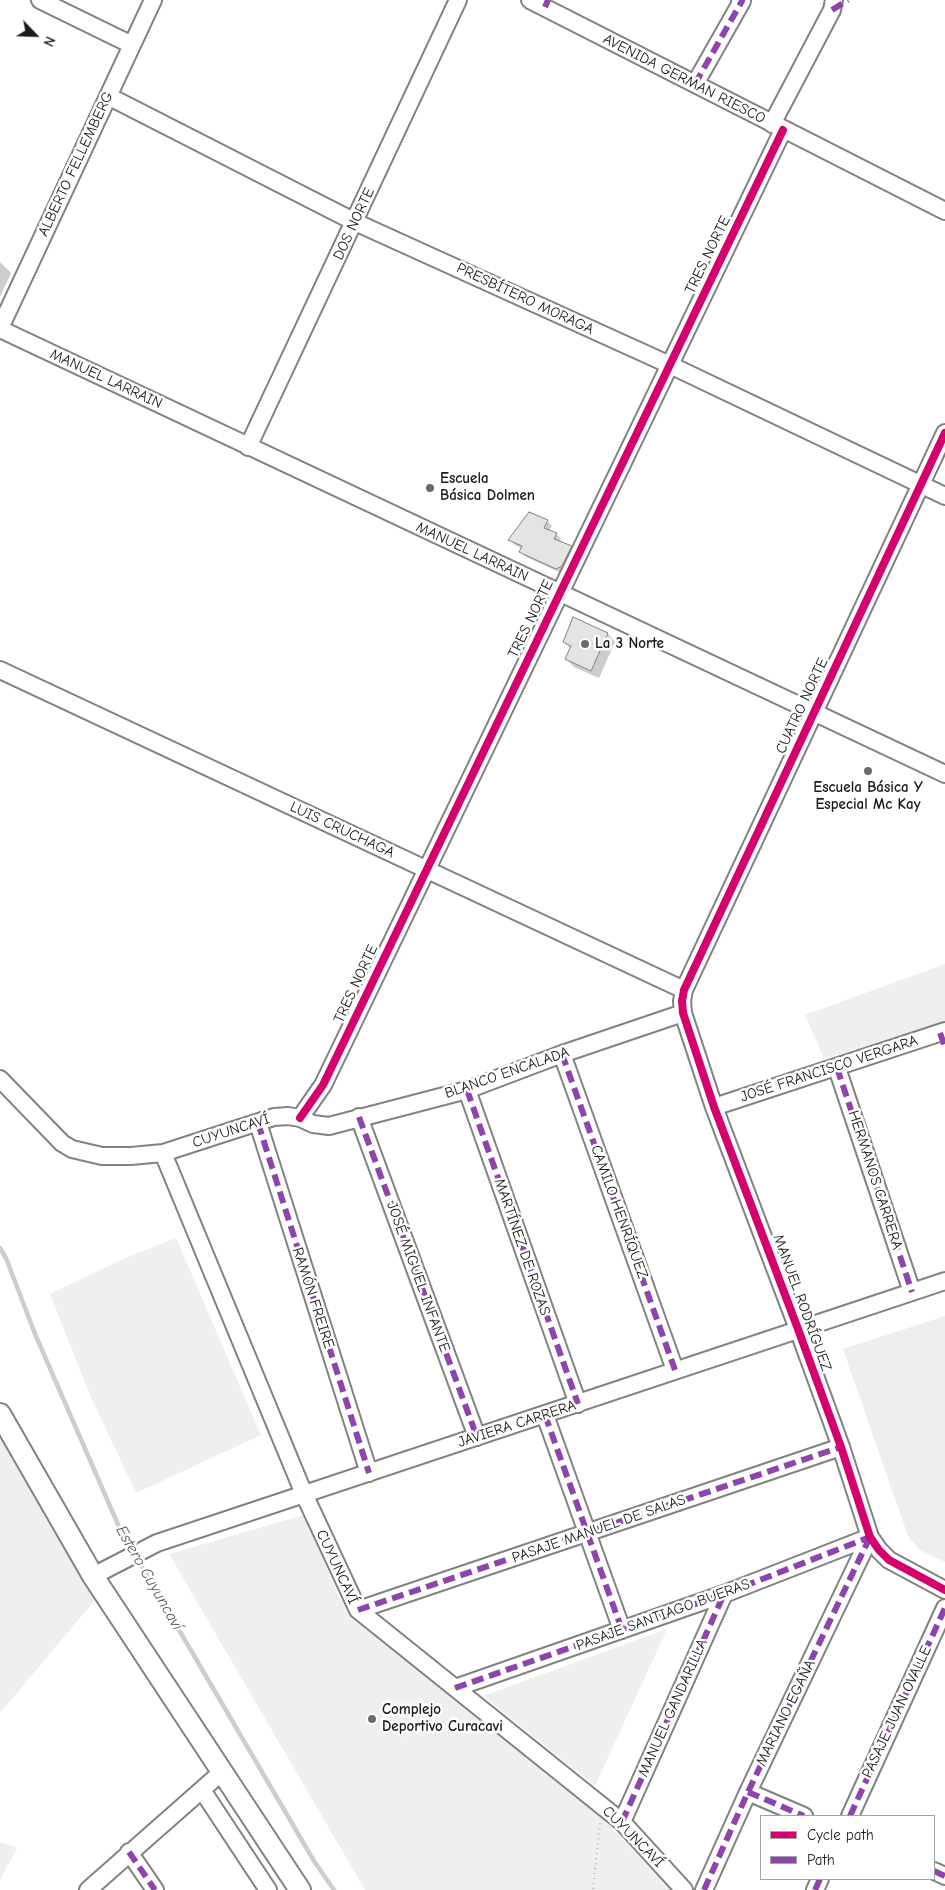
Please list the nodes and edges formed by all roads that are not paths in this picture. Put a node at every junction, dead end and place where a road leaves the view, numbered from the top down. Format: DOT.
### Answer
graph roads {
  1 [pos="40,0"];
  2 [pos="153,0"];
  3 [pos="458,0"];
  4 [pos="741,0"];
  5 [pos="848,0"];
  6 [pos="541,2"];
  7 [pos="833,5"];
  8 [pos="132,45"];
  9 [pos="695,84"];
  10 [pos="108,96"];
  11 [pos="778,127"];
  12 [pos="945,211"];
  13 [pos="355,222"];
  14 [pos="0,328"];
  15 [pos="670,365"];
  16 [pos="945,433"];
  17 [pos="248,447"];
  18 [pos="920,485"];
  19 [pos="945,496"];
  20 [pos="560,593"];
  21 [pos="0,670"];
  22 [pos="814,713"];
  23 [pos="945,774"];
  24 [pos="426,869"];
  25 [pos="684,990"];
  26 [pos="683,1013"];
  27 [pos="943,1037"];
  28 [pos="562,1054"];
  29 [pos="837,1068"];
  30 [pos="0,1079"];
  31 [pos="467,1090"];
  32 [pos="714,1107"];
  33 [pos="359,1117"];
  34 [pos="300,1118"];
  35 [pos="258,1123"];
  36 [pos="163,1153"];
  37 [pos="945,1281"];
  38 [pos="912,1292"];
  39 [pos="798,1329"];
  40 [pos="675,1370"];
  41 [pos="578,1404"];
  42 [pos="0,1414"];
  43 [pos="545,1415"];
  44 [pos="477,1438"];
  45 [pos="840,1447"];
  46 [pos="368,1473"];
  47 [pos="304,1494"];
  48 [pos="587,1534"];
  49 [pos="870,1537"];
  50 [pos="93,1576"];
  51 [pos="945,1590"];
  52 [pos="724,1594"];
  53 [pos="945,1608"];
  54 [pos="358,1610"];
  55 [pos="622,1630"];
  56 [pos="455,1688"];
  57 [pos="223,1771"];
  58 [pos="202,1790"];
  59 [pos="748,1792"];
  60 [pos="802,1815"];
  61 [pos="850,1815"];
  62 [pos="622,1822"];
  63 [pos="129,1852"];
  64 [pos="945,1878"];
  65 [pos="88,1890"];
  66 [pos="154,1890"];
  67 [pos="268,1890"];
  68 [pos="300,1890"];
  69 [pos="684,1890"];
  70 [pos="704,1890"];
  71 [pos="940,1890"];
  1 -- 8 [label="street"];
  2 -- 8 [label="street, ALBERTO FELLEMBERG"];
  3 -- 13 [label="street, DOS NORTE"];
  4 -- 9 [label="street"];
  5 -- 7 [label="street, TRES NORTE"];
  6 -- 9 [label="street, AVENIDA GERMAN RIESCO"];
  7 -- 11 [label="street, TRES NORTE"];
  8 -- 10 [label="street, ALBERTO FELLEMBERG"];
  9 -- 11 [label="street, AVENIDA GERMAN RIESCO"];
  10 -- 13 [label="street, PRESBÍTERO MORAGA"];
  10 -- 14 [label="street, ALBERTO FELLEMBERG"];
  11 -- 12 [label="street, AVENIDA GERMAN RIESCO"];
  11 -- 15 [label="street, TRES NORTE"];
  13 -- 15 [label="street, PRESBÍTERO MORAGA"];
  13 -- 17 [label="street, DOS NORTE"];
  14 -- 17 [label="street, MANUEL LARRAIN"];
  15 -- 18 [label="street, PRESBÍTERO MORAGA"];
  15 -- 20 [label="street, TRES NORTE"];
  16 -- 18 [label="street, CUATRO NORTE"];
  17 -- 20 [label="street, MANUEL LARRAIN"];
  18 -- 19 [label="street, PRESBÍTERO MORAGA"];
  18 -- 22 [label="street, CUATRO NORTE"];
  20 -- 22 [label="street, MANUEL LARRAIN"];
  20 -- 24 [label="street, TRES NORTE"];
  21 -- 24 [label="street, LUIS CRUCHAGA"];
  22 -- 23 [label="street, MANUEL LARRAIN"];
  22 -- 25 [label="street, CUATRO NORTE"];
  24 -- 25 [label="street, LUIS CRUCHAGA"];
  24 -- 34 [label="street, TRES NORTE"];
  25 -- 26 [label="street, MANUEL RODRÍGUEZ"];
  26 -- 28 [label="street, BLANCO ENCALADA"];
  26 -- 32 [label="street, MANUEL RODRÍGUEZ"];
  27 -- 29 [label="street, JOSÉ FRANCISCO VERGARA"];
  28 -- 31 [label="street, BLANCO ENCALADA"];
  28 -- 40 [label="street, CAMILO HENRÍQUEZ"];
  29 -- 32 [label="street, JOSÉ FRANCISCO VERGARA"];
  29 -- 38 [label="street, HERMANOS CARRERA"];
  30 -- 36 [label="street, CUYUNCAVÍ"];
  31 -- 33 [label="street, BLANCO ENCALADA"];
  31 -- 41 [label="street, MARTÍNEZ DE ROZAS"];
  32 -- 39 [label="street, MANUEL RODRÍGUEZ"];
  33 -- 34 [label="street, BLANCO ENCALADA"];
  33 -- 44 [label="street, JOSÉ MIGUEL INFANTE"];
  34 -- 35 [label="street, CUYUNCAVÍ"];
  35 -- 36 [label="street, CUYUNCAVÍ"];
  35 -- 46 [label="street, RAMÓN FREIRE"];
  36 -- 47 [label="street, CUYUNCAVÍ"];
  37 -- 38 [label="street, JAVIERA CARRERA"];
  38 -- 39 [label="street, JAVIERA CARRERA"];
  39 -- 40 [label="street, JAVIERA CARRERA"];
  39 -- 45 [label="street, MANUEL RODRÍGUEZ"];
  40 -- 41 [label="street, JAVIERA CARRERA"];
  41 -- 43 [label="street, JAVIERA CARRERA"];
  42 -- 50 [label="street"];
  43 -- 44 [label="street, JAVIERA CARRERA"];
  43 -- 48 [label="street"];
  44 -- 46 [label="street, JAVIERA CARRERA"];
  45 -- 48 [label="street, PASAJE MANUEL DE SALAS"];
  45 -- 49 [label="street, MANUEL RODRÍGUEZ"];
  46 -- 47 [label="street, JAVIERA CARRERA"];
  47 -- 50 [label="street, JAVIERA CARRERA"];
  47 -- 54 [label="street, CUYUNCAVÍ"];
  48 -- 54 [label="street, PASAJE MANUEL DE SALAS"];
  48 -- 55 [label="street"];
  49 -- 51 [label="street, MANUEL RODRÍGUEZ"];
  49 -- 52 [label="street, PASAJE SANTIAGO BUERAS"];
  49 -- 59 [label="street, MARIANO EGAÑA"];
  50 -- 57 [label="street"];
  52 -- 55 [label="street, PASAJE SANTIAGO BUERAS"];
  52 -- 62 [label="street, MANUEL GANDARILLA"];
  53 -- 61 [label="street, PASAJE JUAN OVALLE"];
  54 -- 56 [label="street, CUYUNCAVÍ"];
  55 -- 56 [label="street, PASAJE SANTIAGO BUERAS"];
  56 -- 62 [label="street, CUYUNCAVÍ"];
  57 -- 58 [label="street"];
  57 -- 68 [label="street"];
  58 -- 63 [label="street"];
  58 -- 67 [label="street"];
  59 -- 60 [label="street"];
  59 -- 70 [label="street, MARIANO EGAÑA"];
  62 -- 69 [label="street, CUYUNCAVÍ"];
  63 -- 65 [label="street"];
  63 -- 66 [label="street"];
  64 -- 71 [label="street"];
}
